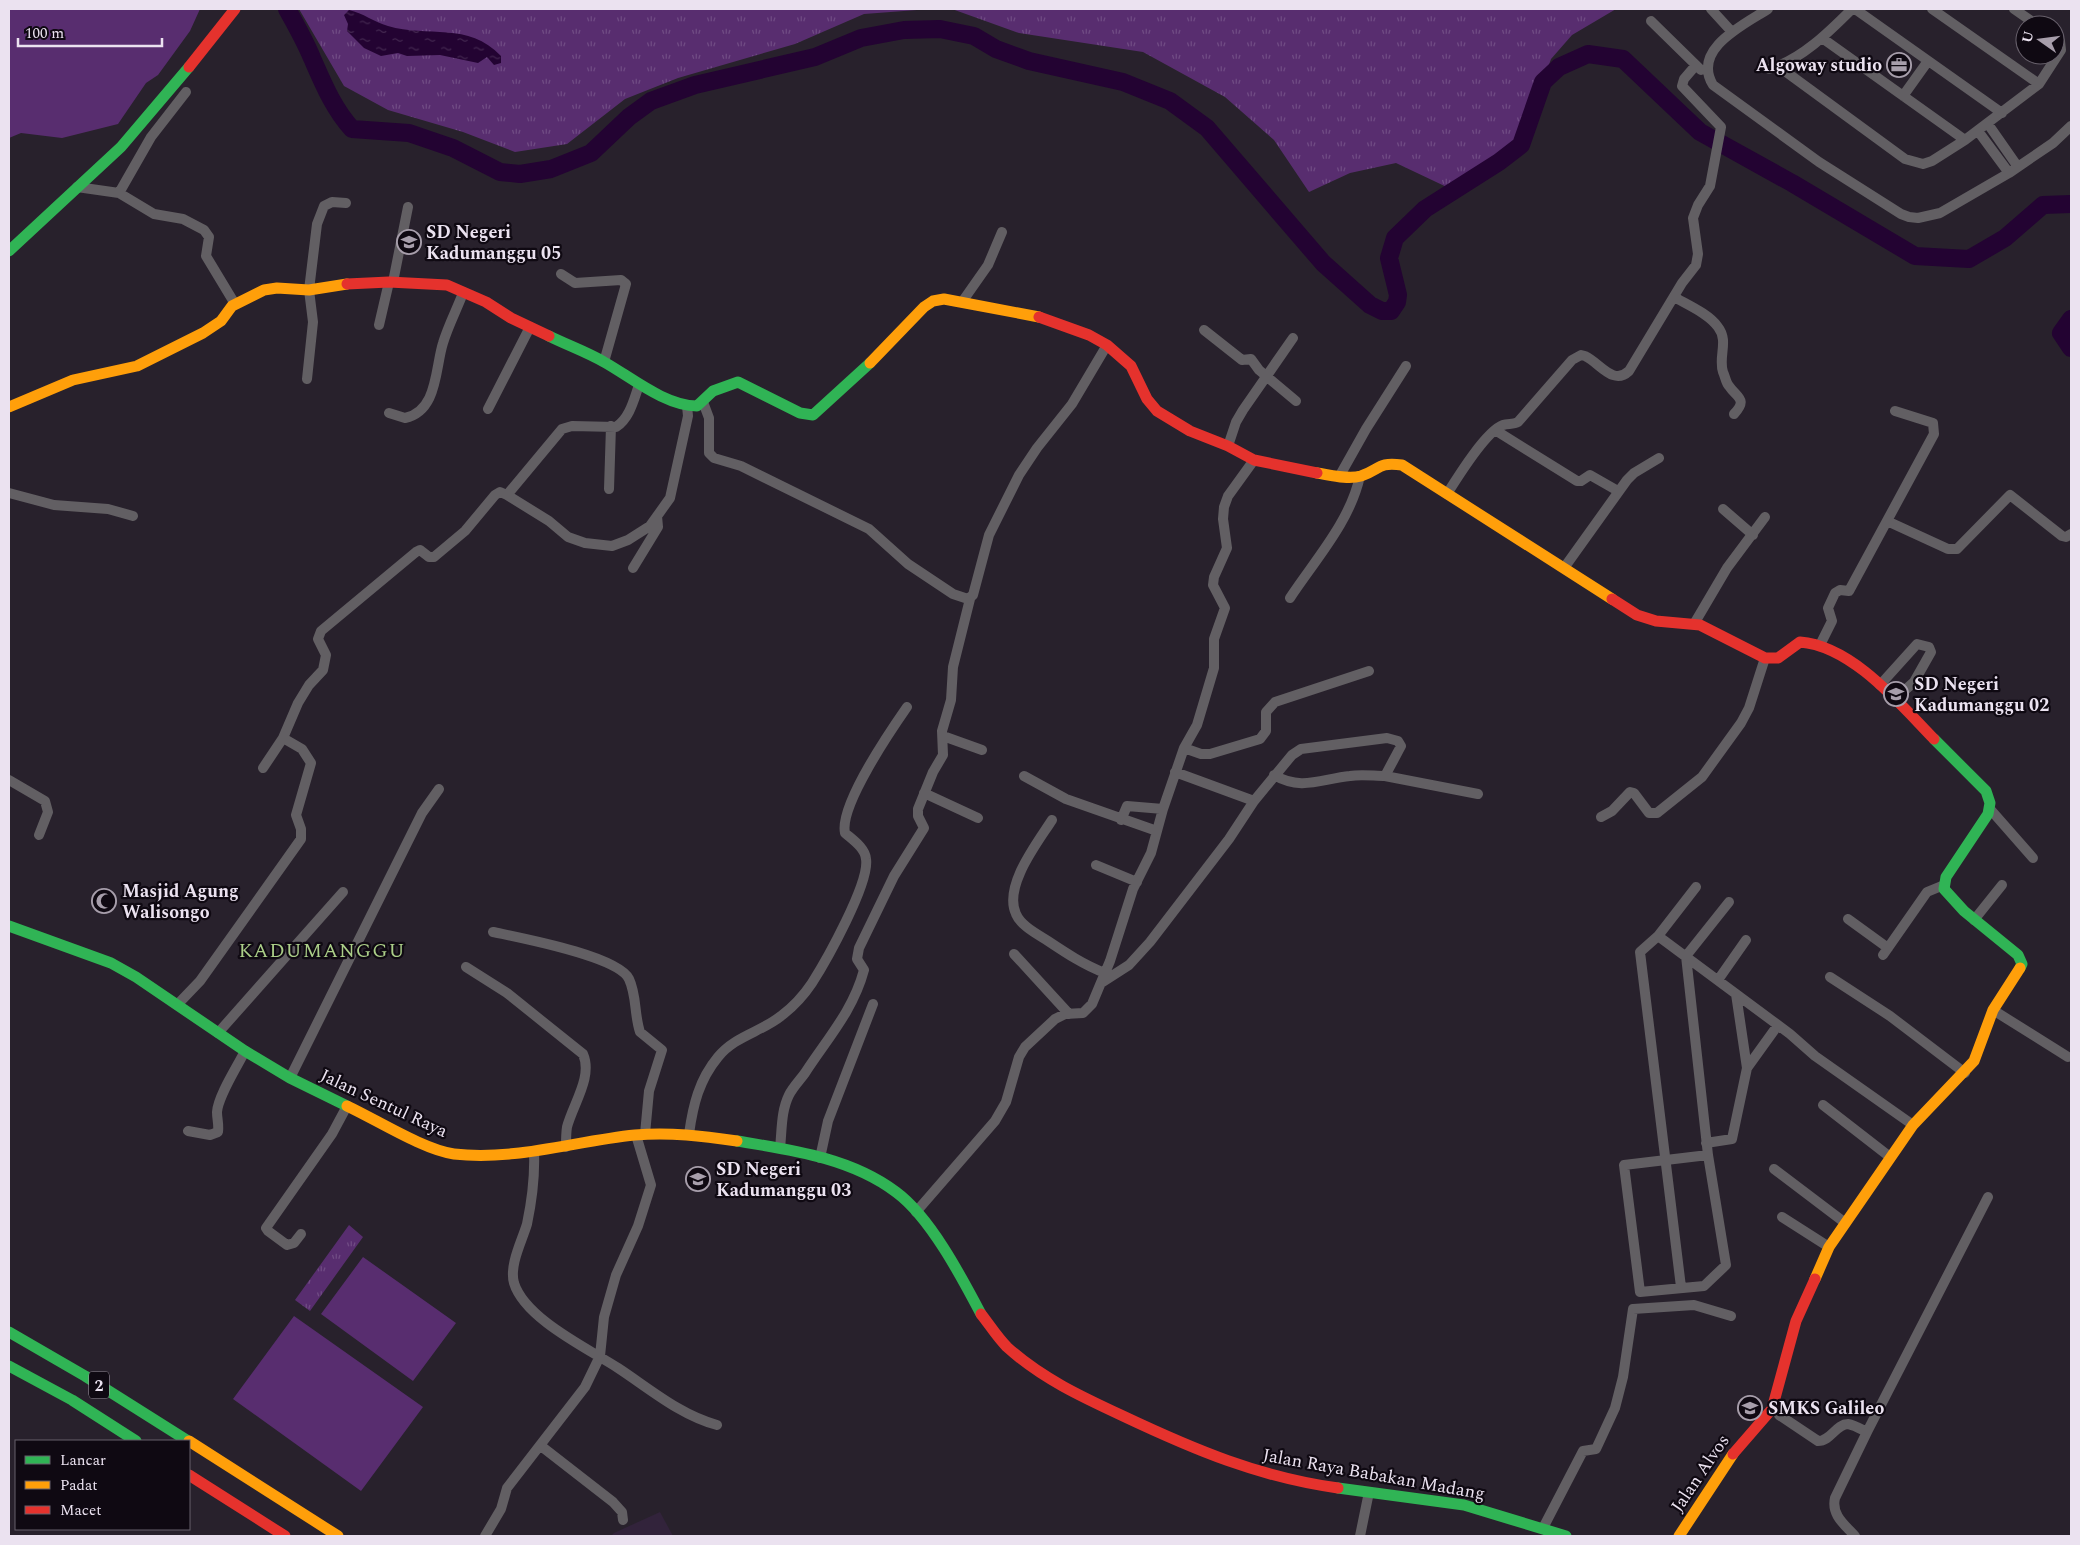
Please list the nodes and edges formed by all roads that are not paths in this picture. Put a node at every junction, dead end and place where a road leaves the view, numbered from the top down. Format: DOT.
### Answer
graph roads {
  1 [pos="235,9"];
  2 [pos="1711,9"];
  3 [pos="1768,9"];
  4 [pos="1854,9"];
  5 [pos="1932,9"];
  6 [pos="1652,21"];
  7 [pos="1732,32"];
  8 [pos="1822,38"];
  9 [pos="1928,61"];
  10 [pos="1696,65"];
  11 [pos="2051,65"];
  12 [pos="1709,78"];
  13 [pos="2039,84"];
  14 [pos="186,92"];
  15 [pos="1903,96"];
  16 [pos="2002,113"];
  17 [pos="1988,124"];
  18 [pos="2071,126"];
  19 [pos="1978,131"];
  20 [pos="1965,140"];
  21 [pos="2018,167"];
  22 [pos="2009,174"];
  23 [pos="77,188"];
  24 [pos="119,193"];
  25 [pos="346,203"];
  26 [pos="408,208"];
  27 [pos="1002,232"];
  28 [pos="11,248"];
  29 [pos="561,274"];
  30 [pos="391,282"];
  31 [pos="309,290"];
  32 [pos="463,293"];
  33 [pos="1674,297"];
  34 [pos="962,302"];
  35 [pos="235,304"];
  36 [pos="380,325"];
  37 [pos="530,327"];
  38 [pos="1204,330"];
  39 [pos="1293,338"];
  40 [pos="1107,345"];
  41 [pos="604,362"];
  42 [pos="1406,366"];
  43 [pos="1267,377"];
  44 [pos="307,379"];
  45 [pos="639,385"];
  46 [pos="1296,401"];
  47 [pos="703,402"];
  48 [pos="687,406"];
  49 [pos="9,407"];
  50 [pos="488,409"];
  51 [pos="1895,411"];
  52 [pos="389,413"];
  53 [pos="1734,414"];
  54 [pos="611,426"];
  55 [pos="1495,430"];
  56 [pos="1228,446"];
  57 [pos="1659,458"];
  58 [pos="1254,460"];
  59 [pos="1360,476"];
  60 [pos="1340,477"];
  61 [pos="609,488"];
  62 [pos="1618,491"];
  63 [pos="14,494"];
  64 [pos="1447,494"];
  65 [pos="507,495"];
  66 [pos="1723,509"];
  67 [pos="133,516"];
  68 [pos="657,516"];
  69 [pos="1764,517"];
  70 [pos="1887,521"];
  71 [pos="2071,534"];
  72 [pos="1753,535"];
  73 [pos="633,568"];
  74 [pos="1564,568"];
  75 [pos="970,598"];
  76 [pos="1290,598"];
  77 [pos="1694,624"];
  78 [pos="1820,645"];
  79 [pos="1765,658"];
  80 [pos="1369,672"];
  81 [pos="1880,685"];
  82 [pos="1895,699"];
  83 [pos="907,707"];
  84 [pos="943,736"];
  85 [pos="282,738"];
  86 [pos="1184,748"];
  87 [pos="982,750"];
  88 [pos="263,768"];
  89 [pos="1175,772"];
  90 [pos="1274,775"];
  91 [pos="1024,776"];
  92 [pos="1385,776"];
  93 [pos="9,780"];
  94 [pos="439,789"];
  95 [pos="924,793"];
  96 [pos="1478,794"];
  97 [pos="1254,801"];
  98 [pos="1163,809"];
  99 [pos="1990,809"];
  100 [pos="1601,817"];
  101 [pos="978,818"];
  102 [pos="1052,820"];
  103 [pos="1121,820"];
  104 [pos="1157,831"];
  105 [pos="39,835"];
  106 [pos="2033,858"];
  107 [pos="1096,865"];
  108 [pos="1137,882"];
  109 [pos="1944,885"];
  110 [pos="2002,885"];
  111 [pos="1696,887"];
  112 [pos="343,892"];
  113 [pos="1729,902"];
  114 [pos="1848,919"];
  115 [pos="1974,920"];
  116 [pos="9,926"];
  117 [pos="493,932"];
  118 [pos="1658,936"];
  119 [pos="1746,940"];
  120 [pos="1014,954"];
  121 [pos="1686,956"];
  122 [pos="466,967"];
  123 [pos="1105,973"];
  124 [pos="1830,977"];
  125 [pos="1718,980"];
  126 [pos="1101,983"];
  127 [pos="1736,994"];
  128 [pos="873,1004"];
  129 [pos="177,1005"];
  130 [pos="1993,1010"];
  131 [pos="1069,1014"];
  132 [pos="1778,1025"];
  133 [pos="218,1033"];
  134 [pos="245,1052"];
  135 [pos="2068,1057"];
  136 [pos="1747,1068"];
  137 [pos="1965,1073"];
  138 [pos="290,1078"];
  139 [pos="1823,1104"];
  140 [pos="347,1106"];
  141 [pos="1913,1125"];
  142 [pos="188,1131"];
  143 [pos="640,1134"];
  144 [pos="689,1134"];
  145 [pos="1706,1143"];
  146 [pos="566,1147"];
  147 [pos="780,1148"];
  148 [pos="534,1152"];
  149 [pos="1708,1154"];
  150 [pos="1890,1157"];
  151 [pos="820,1158"];
  152 [pos="1665,1160"];
  153 [pos="1774,1169"];
  154 [pos="1988,1197"];
  155 [pos="916,1212"];
  156 [pos="1782,1217"];
  157 [pos="1844,1222"];
  158 [pos="301,1234"];
  159 [pos="1829,1247"];
  160 [pos="1681,1287"];
  161 [pos="1731,1316"];
  162 [pos="9,1332"];
  163 [pos="600,1356"];
  164 [pos="9,1366"];
  165 [pos="1776,1412"];
  166 [pos="716,1425"];
  167 [pos="1867,1432"];
  168 [pos="134,1440"];
  169 [pos="187,1440"];
  170 [pos="190,1442"];
  171 [pos="541,1446"];
  172 [pos="190,1476"];
  173 [pos="1369,1492"];
  174 [pos="280,1499"];
  175 [pos="623,1520"];
  176 [pos="1543,1528"];
  177 [pos="285,1536"];
  178 [pos="338,1536"];
  179 [pos="352,1536"];
  180 [pos="485,1536"];
  181 [pos="1360,1536"];
  182 [pos="1566,1536"];
  183 [pos="1679,1536"];
  184 [pos="1855,1536"];
  1 -- 23 [label="main road"];
  2 -- 7 [label="street"];
  3 -- 7 [label="street"];
  4 -- 8 [label="street"];
  4 -- 9 [label="street"];
  5 -- 13 [label="street"];
  6 -- 10 [label="street"];
  7 -- 12 [label="street"];
  8 -- 15 [label="street"];
  8 -- 20 [label="street"];
  9 -- 15 [label="street"];
  9 -- 16 [label="street"];
  10 -- 12 [label="street"];
  10 -- 33 [label="street"];
  11 -- 13 [label="street"];
  12 -- 22 [label="street"];
  13 -- 16 [label="street"];
  14 -- 24 [label="street"];
  15 -- 20 [label="street"];
  16 -- 17 [label="street"];
  17 -- 19 [label="street"];
  17 -- 21 [label="street"];
  18 -- 21 [label="street"];
  19 -- 20 [label="street"];
  19 -- 22 [label="street"];
  21 -- 22 [label="street"];
  23 -- 24 [label="street"];
  23 -- 28 [label="main road"];
  24 -- 35 [label="street"];
  25 -- 31 [label="street"];
  26 -- 30 [label="street"];
  27 -- 34 [label="street"];
  29 -- 41 [label="street"];
  30 -- 31 [label="main road"];
  30 -- 32 [label="main road"];
  30 -- 36 [label="street"];
  31 -- 35 [label="main road"];
  31 -- 44 [label="street"];
  32 -- 37 [label="main road"];
  32 -- 52 [label="street"];
  33 -- 53 [label="street"];
  33 -- 55 [label="street"];
  34 -- 40 [label="main road"];
  34 -- 47 [label="main road"];
  35 -- 49 [label="main road"];
  37 -- 41 [label="main road"];
  37 -- 50 [label="street"];
  38 -- 43 [label="street"];
  39 -- 43 [label="street"];
  40 -- 56 [label="main road"];
  40 -- 75 [label="street"];
  41 -- 45 [label="main road"];
  42 -- 60 [label="street"];
  43 -- 46 [label="street"];
  43 -- 56 [label="street"];
  45 -- 48 [label="main road"];
  45 -- 54 [label="street"];
  47 -- 48 [label="main road"];
  47 -- 75 [label="street"];
  48 -- 68 [label="street"];
  51 -- 70 [label="street"];
  54 -- 61 [label="street"];
  54 -- 65 [label="street"];
  55 -- 62 [label="street"];
  55 -- 64 [label="street"];
  56 -- 58 [label="main road"];
  57 -- 62 [label="street"];
  58 -- 60 [label="main road"];
  58 -- 86 [label="street"];
  59 -- 60 [label="main road"];
  59 -- 64 [label="main road"];
  59 -- 76 [label="street"];
  62 -- 74 [label="street"];
  63 -- 67 [label="street"];
  64 -- 74 [label="main road"];
  65 -- 68 [label="street"];
  65 -- 85 [label="street"];
  66 -- 72 [label="street"];
  68 -- 73 [label="street"];
  69 -- 72 [label="street"];
  70 -- 71 [label="street"];
  70 -- 78 [label="street"];
  72 -- 77 [label="street"];
  74 -- 77 [label="main road"];
  75 -- 84 [label="street"];
  77 -- 79 [label="main road"];
  78 -- 79 [label="main road"];
  78 -- 81 [label="main road"];
  79 -- 100 [label="street"];
  80 -- 86 [label="street"];
  81 -- 82 [label="main road"];
  81 -- 82 [label="street"];
  82 -- 99 [label="main road"];
  83 -- 144 [label="street"];
  84 -- 87 [label="street"];
  84 -- 95 [label="street"];
  85 -- 88 [label="street"];
  85 -- 129 [label="street"];
  86 -- 89 [label="street"];
  89 -- 97 [label="street"];
  89 -- 98 [label="street"];
  90 -- 92 [label="street"];
  90 -- 92 [label="street"];
  90 -- 97 [label="street"];
  91 -- 103 [label="street"];
  92 -- 96 [label="street"];
  93 -- 105 [label="street"];
  94 -- 138 [label="street"];
  95 -- 101 [label="street"];
  95 -- 147 [label="street"];
  97 -- 126 [label="street"];
  98 -- 103 [label="street"];
  98 -- 104 [label="street"];
  99 -- 106 [label="street"];
  99 -- 109 [label="main road"];
  102 -- 123 [label="street"];
  103 -- 104 [label="street"];
  104 -- 108 [label="street"];
  107 -- 108 [label="street"];
  108 -- 123 [label="street"];
  109 -- 114 [label="street"];
  109 -- 115 [label="main road"];
  110 -- 115 [label="street"];
  111 -- 118 [label="street"];
  112 -- 133 [label="street"];
  113 -- 121 [label="street"];
  115 -- 130 [label="main road"];
  116 -- 129 [label="main road, Jalan Sentul Raya"];
  117 -- 143 [label="street"];
  118 -- 121 [label="street"];
  118 -- 152 [label="street"];
  119 -- 125 [label="street"];
  120 -- 131 [label="street"];
  121 -- 125 [label="street"];
  121 -- 145 [label="street"];
  122 -- 146 [label="street"];
  123 -- 126 [label="street"];
  124 -- 137 [label="street"];
  125 -- 127 [label="street"];
  126 -- 131 [label="street"];
  127 -- 132 [label="street"];
  127 -- 136 [label="street"];
  128 -- 151 [label="street"];
  129 -- 133 [label="main road, Jalan Sentul Raya"];
  130 -- 135 [label="street"];
  130 -- 137 [label="main road"];
  131 -- 155 [label="street"];
  132 -- 136 [label="street"];
  132 -- 141 [label="street"];
  133 -- 134 [label="main road, Jalan Sentul Raya"];
  134 -- 138 [label="main road, Jalan Sentul Raya"];
  134 -- 142 [label="street"];
  136 -- 145 [label="street"];
  137 -- 141 [label="main road"];
  138 -- 140 [label="main road, Jalan Sentul Raya"];
  139 -- 150 [label="street"];
  140 -- 148 [label="main road, Jalan Sentul Raya"];
  140 -- 158 [label="street"];
  141 -- 150 [label="main road"];
  143 -- 144 [label="main road, Jalan Sentul Raya"];
  143 -- 146 [label="main road, Jalan Sentul Raya"];
  143 -- 163 [label="street"];
  144 -- 147 [label="main road, Jalan Sentul Raya"];
  145 -- 149 [label="street"];
  146 -- 148 [label="main road, Jalan Sentul Raya"];
  147 -- 151 [label="main road, Jalan Sentul Raya"];
  148 -- 163 [label="street"];
  149 -- 152 [label="street"];
  149 -- 160 [label="street"];
  150 -- 157 [label="main road"];
  151 -- 155 [label="main road, Jalan Sentul Raya"];
  152 -- 160 [label="street"];
  152 -- 160 [label="street"];
  153 -- 157 [label="street"];
  154 -- 167 [label="street"];
  155 -- 173 [label="main road, Jalan Raya Babakan Madang"];
  156 -- 159 [label="street"];
  157 -- 159 [label="main road"];
  159 -- 165 [label="main road"];
  161 -- 176 [label="street"];
  162 -- 169 [label="main road, 2"];
  163 -- 166 [label="street"];
  163 -- 171 [label="street"];
  164 -- 168 [label="main road, 2"];
  165 -- 167 [label="street"];
  165 -- 183 [label="main road, Jalan Alvos"];
  167 -- 184 [label="street"];
  170 -- 174 [label="main road, 2"];
  171 -- 175 [label="street"];
  171 -- 180 [label="street"];
  172 -- 177 [label="main road"];
  173 -- 176 [label="main road, Jalan Raya Babakan Madang"];
  173 -- 181 [label="street"];
  174 -- 178 [label="main road, 2"];
  174 -- 179 [label="main road"];
  176 -- 182 [label="main road, Jalan Raya Babakan Madang"];
}
